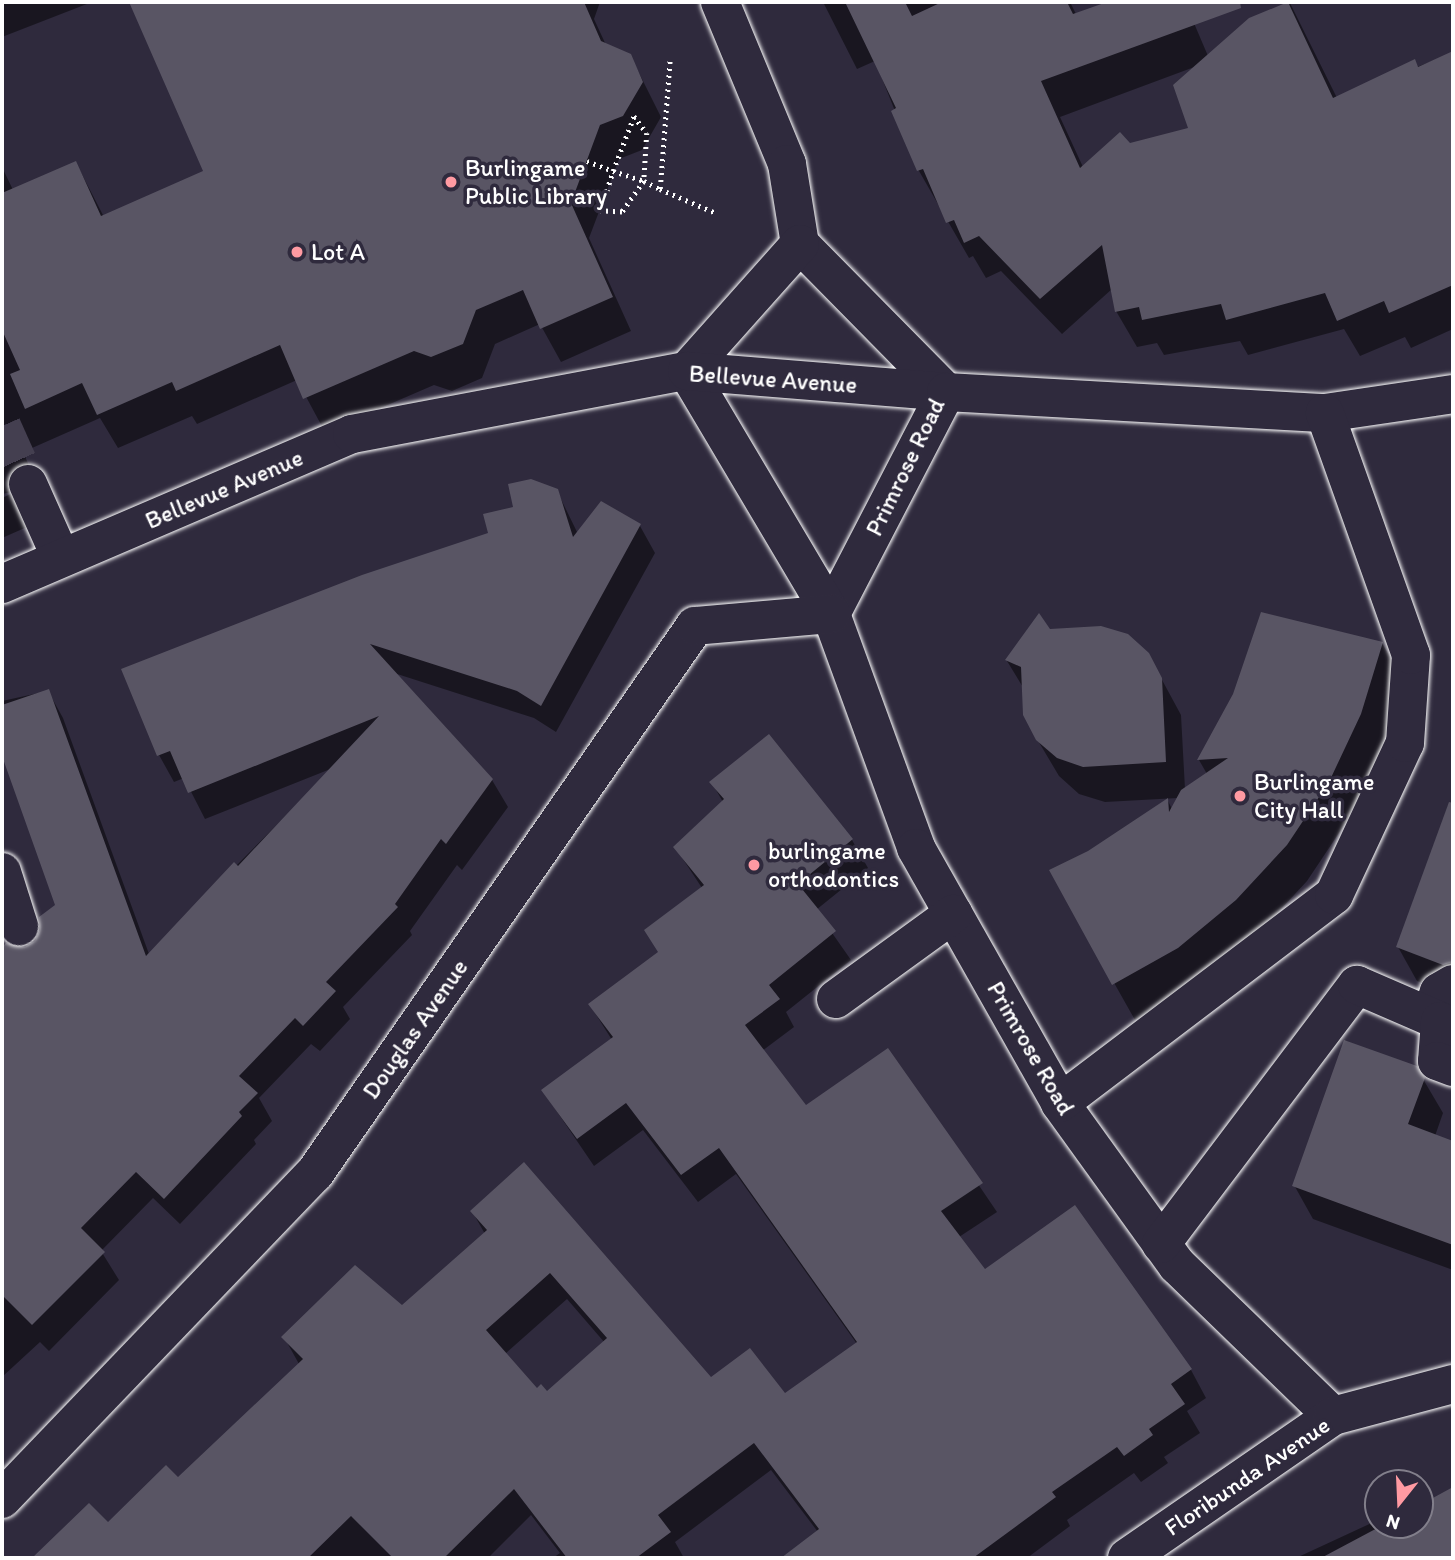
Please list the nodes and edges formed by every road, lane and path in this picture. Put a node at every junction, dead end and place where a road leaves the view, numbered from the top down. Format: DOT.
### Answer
graph roads {
  1 [pos="720,2"];
  2 [pos="670,59"];
  3 [pos="587,161"];
  4 [pos="613,171"];
  5 [pos="644,181"];
  6 [pos="660,189"];
  7 [pos="716,213"];
  8 [pos="800,244"];
  9 [pos="687,371"];
  10 [pos="946,392"];
  11 [pos="1453,394"];
  12 [pos="1325,414"];
  13 [pos="28,484"];
  14 [pos="61,558"];
  15 [pos="2,584"];
  16 [pos="831,614"];
  17 [pos="2,872"];
  18 [pos="953,914"];
  19 [pos="19,926"];
  20 [pos="1453,984"];
  21 [pos="836,999"];
  22 [pos="1431,1015"];
  23 [pos="1453,1067"];
  24 [pos="1060,1103"];
  25 [pos="1161,1244"];
  26 [pos="1453,1384"];
  27 [pos="1333,1416"];
  28 [pos="2,1499"];
  29 [pos="1127,1558"];
  1 -- 8 [label="street"];
  2 -- 6 [label="path"];
  3 -- 4 [label="path"];
  4 -- 5 [label="path"];
  4 -- 5 [label="path"];
  4 -- 5 [label="path"];
  5 -- 6 [label="path"];
  6 -- 7 [label="path"];
  8 -- 9 [label="street"];
  8 -- 10 [label="street, Primrose Road"];
  9 -- 10 [label="street, Bellevue Avenue"];
  9 -- 14 [label="street, Bellevue Avenue"];
  9 -- 16 [label="street, Primrose Road"];
  10 -- 12 [label="street, Bellevue Avenue"];
  10 -- 16 [label="street, Primrose Road"];
  11 -- 12 [label="street, Bellevue Avenue"];
  12 -- 24 [label="street"];
  13 -- 14 [label="street"];
  14 -- 15 [label="street, Bellevue Avenue"];
  16 -- 18 [label="street, Primrose Road"];
  16 -- 28 [label="street, Douglas Avenue"];
  17 -- 19 [label="street"];
  18 -- 21 [label="street"];
  18 -- 24 [label="street, Primrose Road"];
  20 -- 22 [label="street"];
  22 -- 23 [label="street"];
  22 -- 25 [label="street"];
  24 -- 25 [label="street, Primrose Road"];
  25 -- 27 [label="street, Primrose Road"];
  26 -- 27 [label="street, Floribunda Avenue"];
  27 -- 29 [label="street, Floribunda Avenue"];
}
